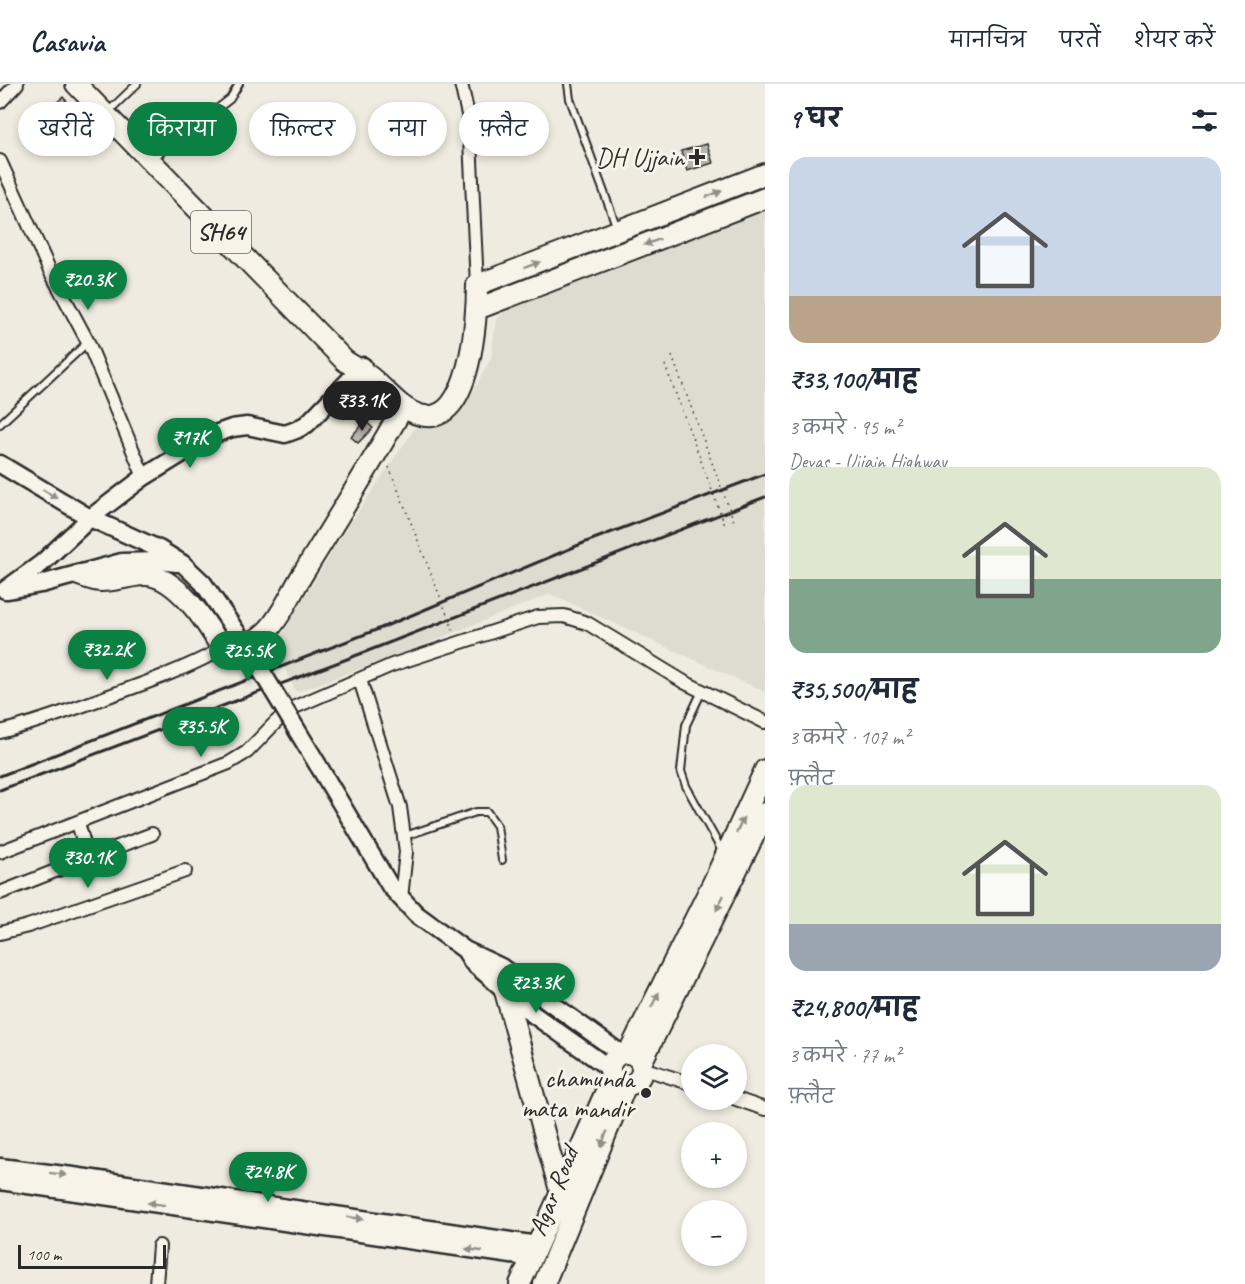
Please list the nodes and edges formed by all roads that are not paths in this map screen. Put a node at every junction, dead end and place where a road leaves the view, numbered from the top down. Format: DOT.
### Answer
graph roads {
  1 [pos="17,84"];
  2 [pos="76,84"];
  3 [pos="90,84"];
  4 [pos="137,84"];
  5 [pos="239,84"];
  6 [pos="461,84"];
  7 [pos="568,84"];
  8 [pos="0,102"];
  9 [pos="106,102"];
  10 [pos="226,102"];
  11 [pos="115,105"];
  12 [pos="115,111"];
  13 [pos="127,124"];
  14 [pos="158,156"];
  15 [pos="0,161"];
  16 [pos="765,174"];
  17 [pos="765,198"];
  18 [pos="618,231"];
  19 [pos="477,285"];
  20 [pos="477,309"];
  21 [pos="87,342"];
  22 [pos="364,371"];
  23 [pos="403,406"];
  24 [pos="0,424"];
  25 [pos="0,464"];
  26 [pos="144,477"];
  27 [pos="90,518"];
  28 [pos="183,564"];
  29 [pos="78,575"];
  30 [pos="2,591"];
  31 [pos="222,649"];
  32 [pos="360,680"];
  33 [pos="702,691"];
  34 [pos="765,722"];
  35 [pos="0,732"];
  36 [pos="765,770"];
  37 [pos="765,813"];
  38 [pos="78,823"];
  39 [pos="152,834"];
  40 [pos="405,836"];
  41 [pos="0,852"];
  42 [pos="725,857"];
  43 [pos="88,858"];
  44 [pos="502,860"];
  45 [pos="185,872"];
  46 [pos="0,893"];
  47 [pos="401,898"];
  48 [pos="0,933"];
  49 [pos="465,950"];
  50 [pos="505,991"];
  51 [pos="626,1067"];
  52 [pos="681,1081"];
  53 [pos="747,1103"];
  54 [pos="765,1109"];
  55 [pos="0,1167"];
  56 [pos="0,1181"];
  57 [pos="561,1194"];
  58 [pos="185,1200"];
  59 [pos="159,1246"];
  60 [pos="535,1251"];
  61 [pos="546,1283"];
  62 [pos="156,1284"];
  63 [pos="520,1284"];
  1 -- 8 [label="street"];
  2 -- 22 [label="main road, SH64"];
  3 -- 9 [label="main road, SH64"];
  4 -- 11 [label="lane"];
  5 -- 10 [label="lane"];
  6 -- 19 [label="street"];
  7 -- 18 [label="lane"];
  12 -- 13 [label="main road, SH64"];
  14 -- 22 [label="main road, SH64"];
  15 -- 21 [label="street"];
  18 -- 16 [label="main road, one-way"];
  17 -- 20 [label="main road, one-way"];
  19 -- 18 [label="main road, one-way"];
  19 -- 20 [label="main road, SH64"];
  20 -- 23 [label="main road, SH64"];
  21 -- 24 [label="lane"];
  21 -- 26 [label="street"];
  22 -- 23 [label="main road, SH64"];
  22 -- 26 [label="street"];
  23 -- 31 [label="main road"];
  25 -- 27 [label="street, one-way"];
  26 -- 27 [label="street"];
  27 -- 28 [label="street"];
  27 -- 30 [label="street"];
  28 -- 29 [label="street"];
  28 -- 47 [label="street, bridge"];
  29 -- 30 [label="street"];
  29 -- 31 [label="main road"];
  31 -- 35 [label="street"];
  32 -- 33 [label="street"];
  32 -- 38 [label="street"];
  32 -- 40 [label="street"];
  33 -- 34 [label="street"];
  33 -- 42 [label="lane"];
  42 -- 36 [label="main road, one-way"];
  37 -- 51 [label="main road, one-way"];
  38 -- 41 [label="street"];
  38 -- 43 [label="street"];
  39 -- 43 [label="street"];
  40 -- 44 [label="lane"];
  40 -- 47 [label="street"];
  51 -- 42 [label="main road, one-way"];
  43 -- 46 [label="street"];
  45 -- 48 [label="street"];
  47 -- 49 [label="street"];
  49 -- 50 [label="street"];
  49 -- 51 [label="street"];
  50 -- 51 [label="street"];
  50 -- 57 [label="main road"];
  51 -- 52 [label="street"];
  51 -- 57 [label="main road"];
  51 -- 61 [label="main road, Agar Road, one-way"];
  53 -- 54 [label="street"];
  55 -- 58 [label="street, one-way"];
  58 -- 56 [label="street, one-way"];
  57 -- 60 [label="main road"];
  58 -- 60 [label="street"];
  59 -- 62 [label="street"];
  60 -- 63 [label="main road"];
}
